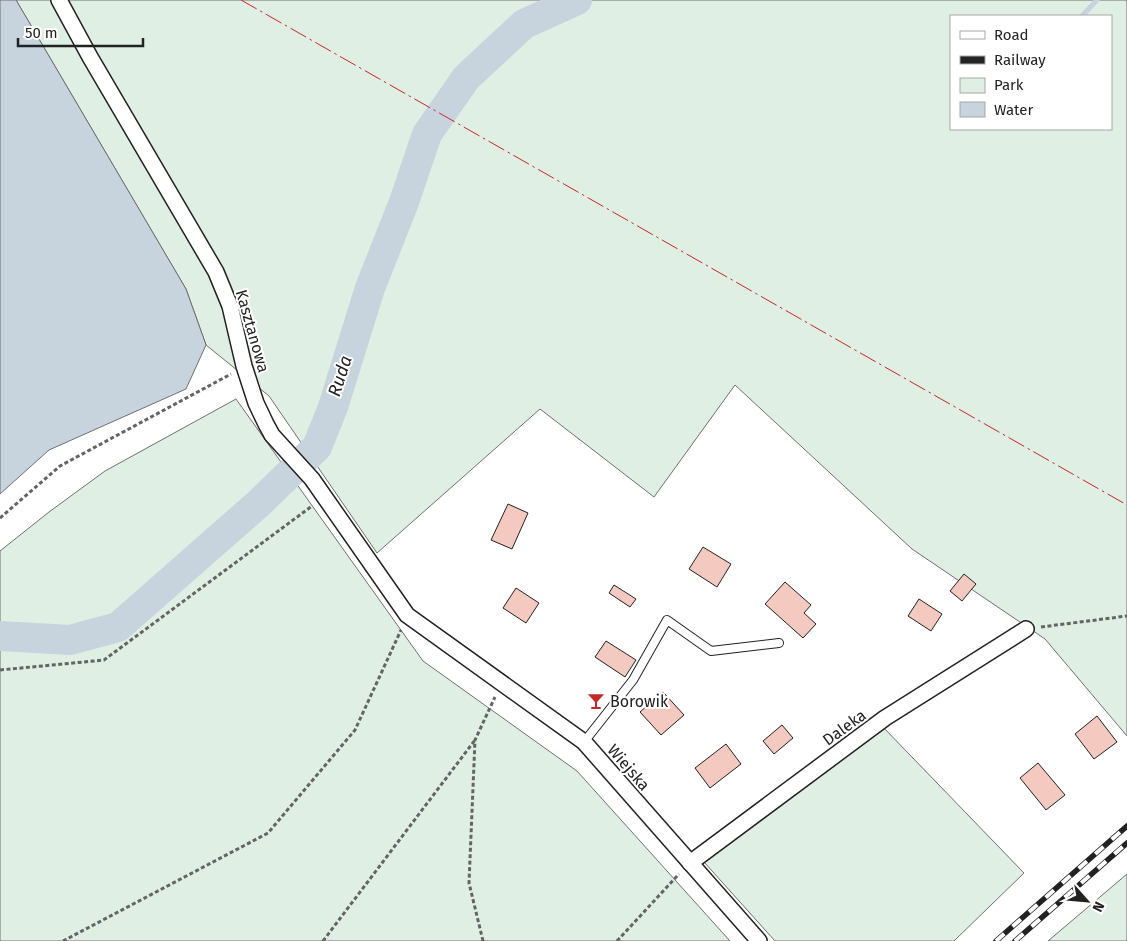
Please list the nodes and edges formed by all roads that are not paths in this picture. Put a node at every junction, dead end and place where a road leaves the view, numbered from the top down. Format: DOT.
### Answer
graph roads {
  1 [pos="59,0"];
  2 [pos="1026,629"];
  3 [pos="779,642"];
  4 [pos="446,644"];
  5 [pos="584,742"];
  6 [pos="690,862"];
  7 [pos="759,941"];
  1 -- 4 [label="street, Kasztanowa"];
  2 -- 6 [label="street, Daleka"];
  3 -- 5 [label="lane"];
  4 -- 5 [label="street, Wiejska"];
  5 -- 6 [label="street, Wiejska"];
  6 -- 7 [label="street, Wiejska"];
}
